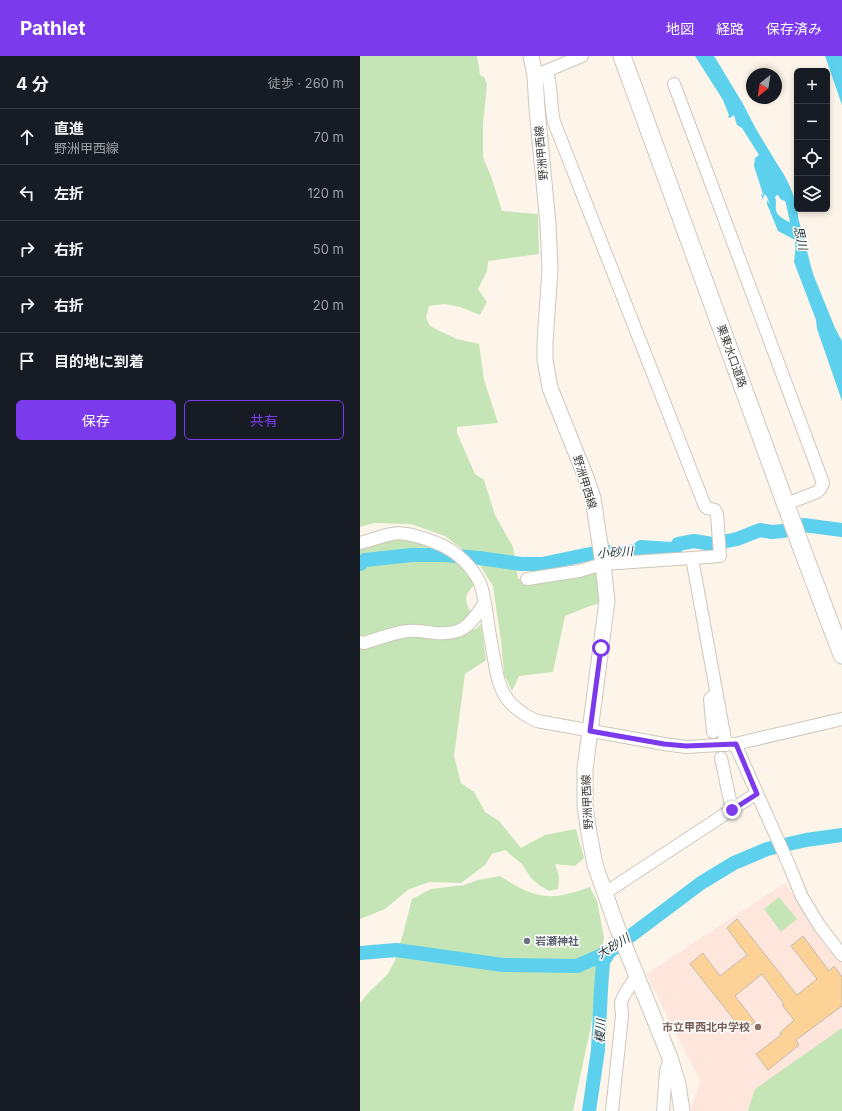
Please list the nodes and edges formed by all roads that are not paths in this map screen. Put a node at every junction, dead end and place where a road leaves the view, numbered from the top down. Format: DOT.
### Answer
graph roads {
  1 [pos="531,56"];
  2 [pos="582,56"];
  3 [pos="622,56"];
  4 [pos="541,73"];
  5 [pos="674,84"];
  6 [pos="544,110"];
  7 [pos="786,504"];
  8 [pos="360,543"];
  9 [pos="602,555"];
  10 [pos="692,558"];
  11 [pos="528,579"];
  12 [pos="485,604"];
  13 [pos="360,642"];
  14 [pos="842,655"];
  15 [pos="717,692"];
  16 [pos="842,719"];
  17 [pos="590,731"];
  18 [pos="713,732"];
  19 [pos="731,744"];
  20 [pos="721,758"];
  21 [pos="757,794"];
  22 [pos="732,810"];
  23 [pos="605,893"];
  24 [pos="842,955"];
  25 [pos="637,974"];
  26 [pos="670,1058"];
  27 [pos="612,1111"];
  28 [pos="663,1111"];
  29 [pos="682,1111"];
  1 -- 4 [label="main road, 野洲甲西線"];
  2 -- 4 [label="street"];
  3 -- 7 [label="highway, 栗東水口道路"];
  4 -- 6 [label="main road, 野洲甲西線"];
  5 -- 7 [label="street"];
  6 -- 9 [label="main road, 野洲甲西線"];
  6 -- 10 [label="street"];
  7 -- 14 [label="highway, 栗東水口道路"];
  8 -- 12 [label="street"];
  9 -- 10 [label="street"];
  9 -- 11 [label="street"];
  9 -- 17 [label="main road, 野洲甲西線"];
  10 -- 15 [label="street"];
  12 -- 13 [label="street"];
  12 -- 17 [label="street"];
  15 -- 18 [label="street"];
  15 -- 19 [label="street"];
  16 -- 19 [label="street"];
  17 -- 19 [label="street"];
  17 -- 23 [label="main road, 野洲甲西線"];
  19 -- 21 [label="street"];
  20 -- 22 [label="street"];
  21 -- 22 [label="street"];
  21 -- 24 [label="street"];
  22 -- 23 [label="street"];
  23 -- 25 [label="main road, 野洲甲西線"];
  25 -- 26 [label="main road, 野洲甲西線"];
  25 -- 27 [label="street"];
  26 -- 28 [label="street"];
  26 -- 29 [label="main road, 野洲甲西線"];
}
